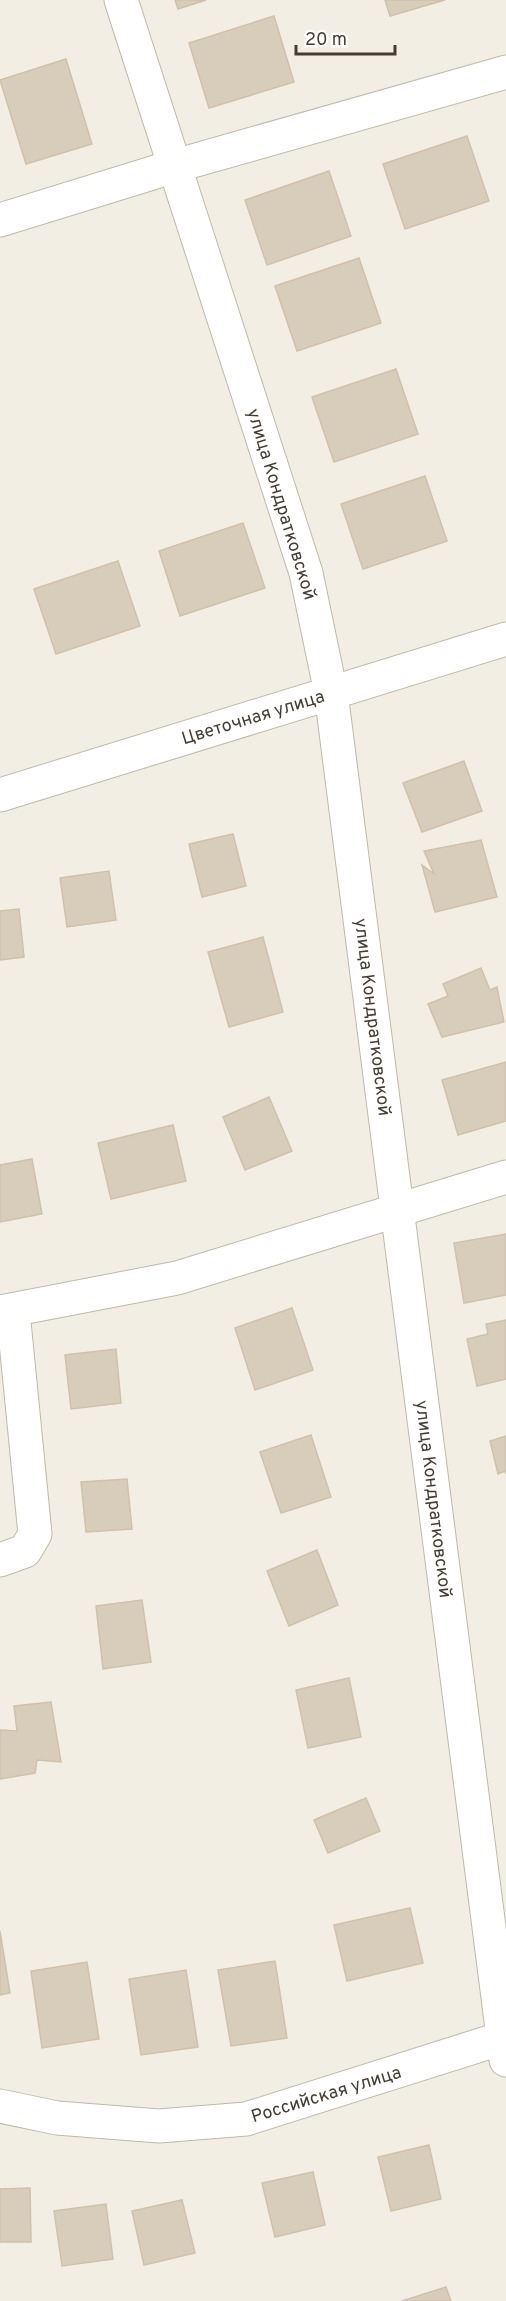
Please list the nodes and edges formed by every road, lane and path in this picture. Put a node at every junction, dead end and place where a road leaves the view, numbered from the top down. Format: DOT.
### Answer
graph roads {
  1 [pos="121,0"];
  2 [pos="506,72"];
  3 [pos="175,166"];
  4 [pos="0,220"];
  5 [pos="506,639"];
  6 [pos="331,693"];
  7 [pos="0,795"];
  8 [pos="506,1177"];
  9 [pos="398,1212"];
  10 [pos="6,1312"];
  11 [pos="0,1560"];
  12 [pos="505,2045"];
  13 [pos="0,2106"];
  1 -- 3 [label="street, улица Кондратковской"];
  2 -- 3 [label="street"];
  3 -- 4 [label="street"];
  3 -- 6 [label="street, улица Кондратковской"];
  5 -- 6 [label="street, Цветочная улица"];
  6 -- 7 [label="street, Цветочная улица"];
  6 -- 9 [label="street, улица Кондратковской"];
  8 -- 9 [label="street"];
  9 -- 10 [label="street"];
  9 -- 12 [label="street, улица Кондратковской"];
  10 -- 11 [label="street"];
  12 -- 13 [label="street, Российская улица"];
}
